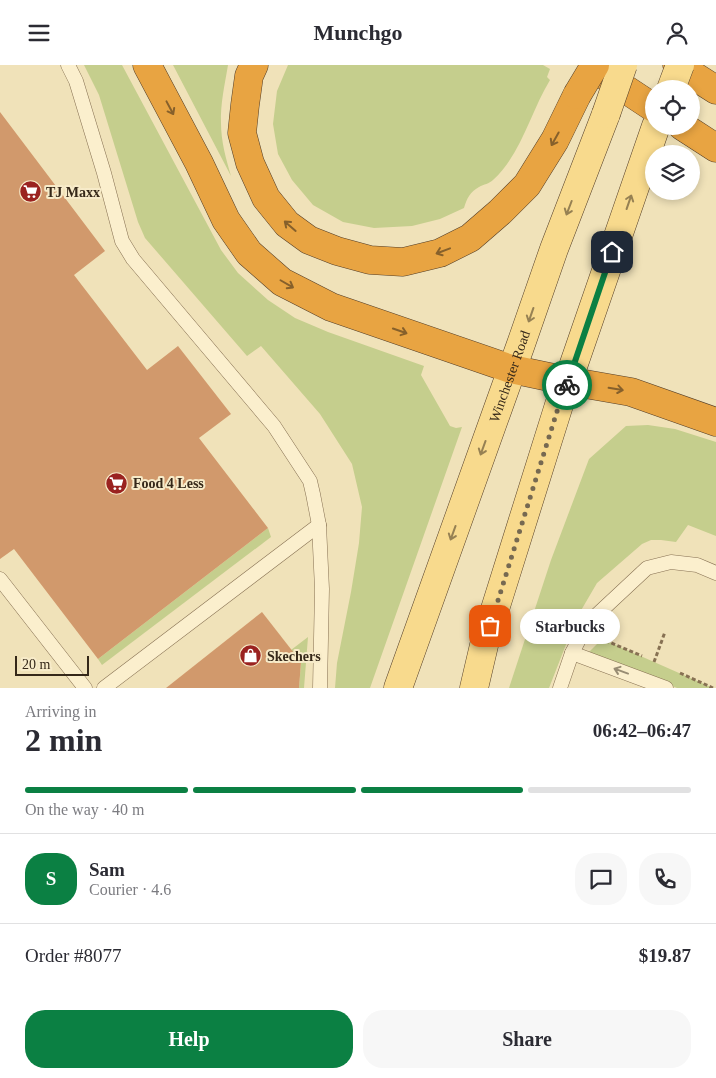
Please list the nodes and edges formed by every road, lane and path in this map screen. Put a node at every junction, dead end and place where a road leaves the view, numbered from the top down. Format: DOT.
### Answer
graph roads {
  1 [pos="68,65"];
  2 [pos="147,65"];
  3 [pos="254,65"];
  4 [pos="588,65"];
  5 [pos="595,65"];
  6 [pos="624,65"];
  7 [pos="679,65"];
  8 [pos="674,80"];
  9 [pos="716,90"];
  10 [pos="645,102"];
  11 [pos="653,135"];
  12 [pos="696,135"];
  13 [pos="716,148"];
  14 [pos="511,369"];
  15 [pos="568,381"];
  16 [pos="716,422"];
  17 [pos="319,525"];
  18 [pos="716,573"];
  19 [pos="0,579"];
  20 [pos="665,632"];
  21 [pos="572,653"];
  22 [pos="654,662"];
  23 [pos="85,688"];
  24 [pos="104,688"];
  25 [pos="320,688"];
  26 [pos="398,688"];
  27 [pos="474,688"];
  28 [pos="560,688"];
  29 [pos="666,688"];
  1 -- 17 [label="lane"];
  2 -- 14 [label="highway, one-way"];
  5 -- 3 [label="highway, one-way, bridge"];
  4 -- 10 [label="highway"];
  6 -- 14 [label="main road, Winchester Road, one-way, bridge"];
  7 -- 8 [label="main road, bridge"];
  7 -- 9 [label="highway"];
  15 -- 11 [label="main road, one-way"];
  12 -- 13 [label="highway"];
  14 -- 15 [label="highway"];
  14 -- 26 [label="main road, Winchester Road, one-way"];
  15 -- 16 [label="highway, one-way"];
  15 -- 27 [label="main road"];
  17 -- 24 [label="lane"];
  17 -- 25 [label="lane"];
  18 -- 21 [label="lane"];
  19 -- 23 [label="lane"];
  20 -- 22 [label="path"];
  21 -- 28 [label="lane"];
  29 -- 21 [label="lane, one-way"];
}
